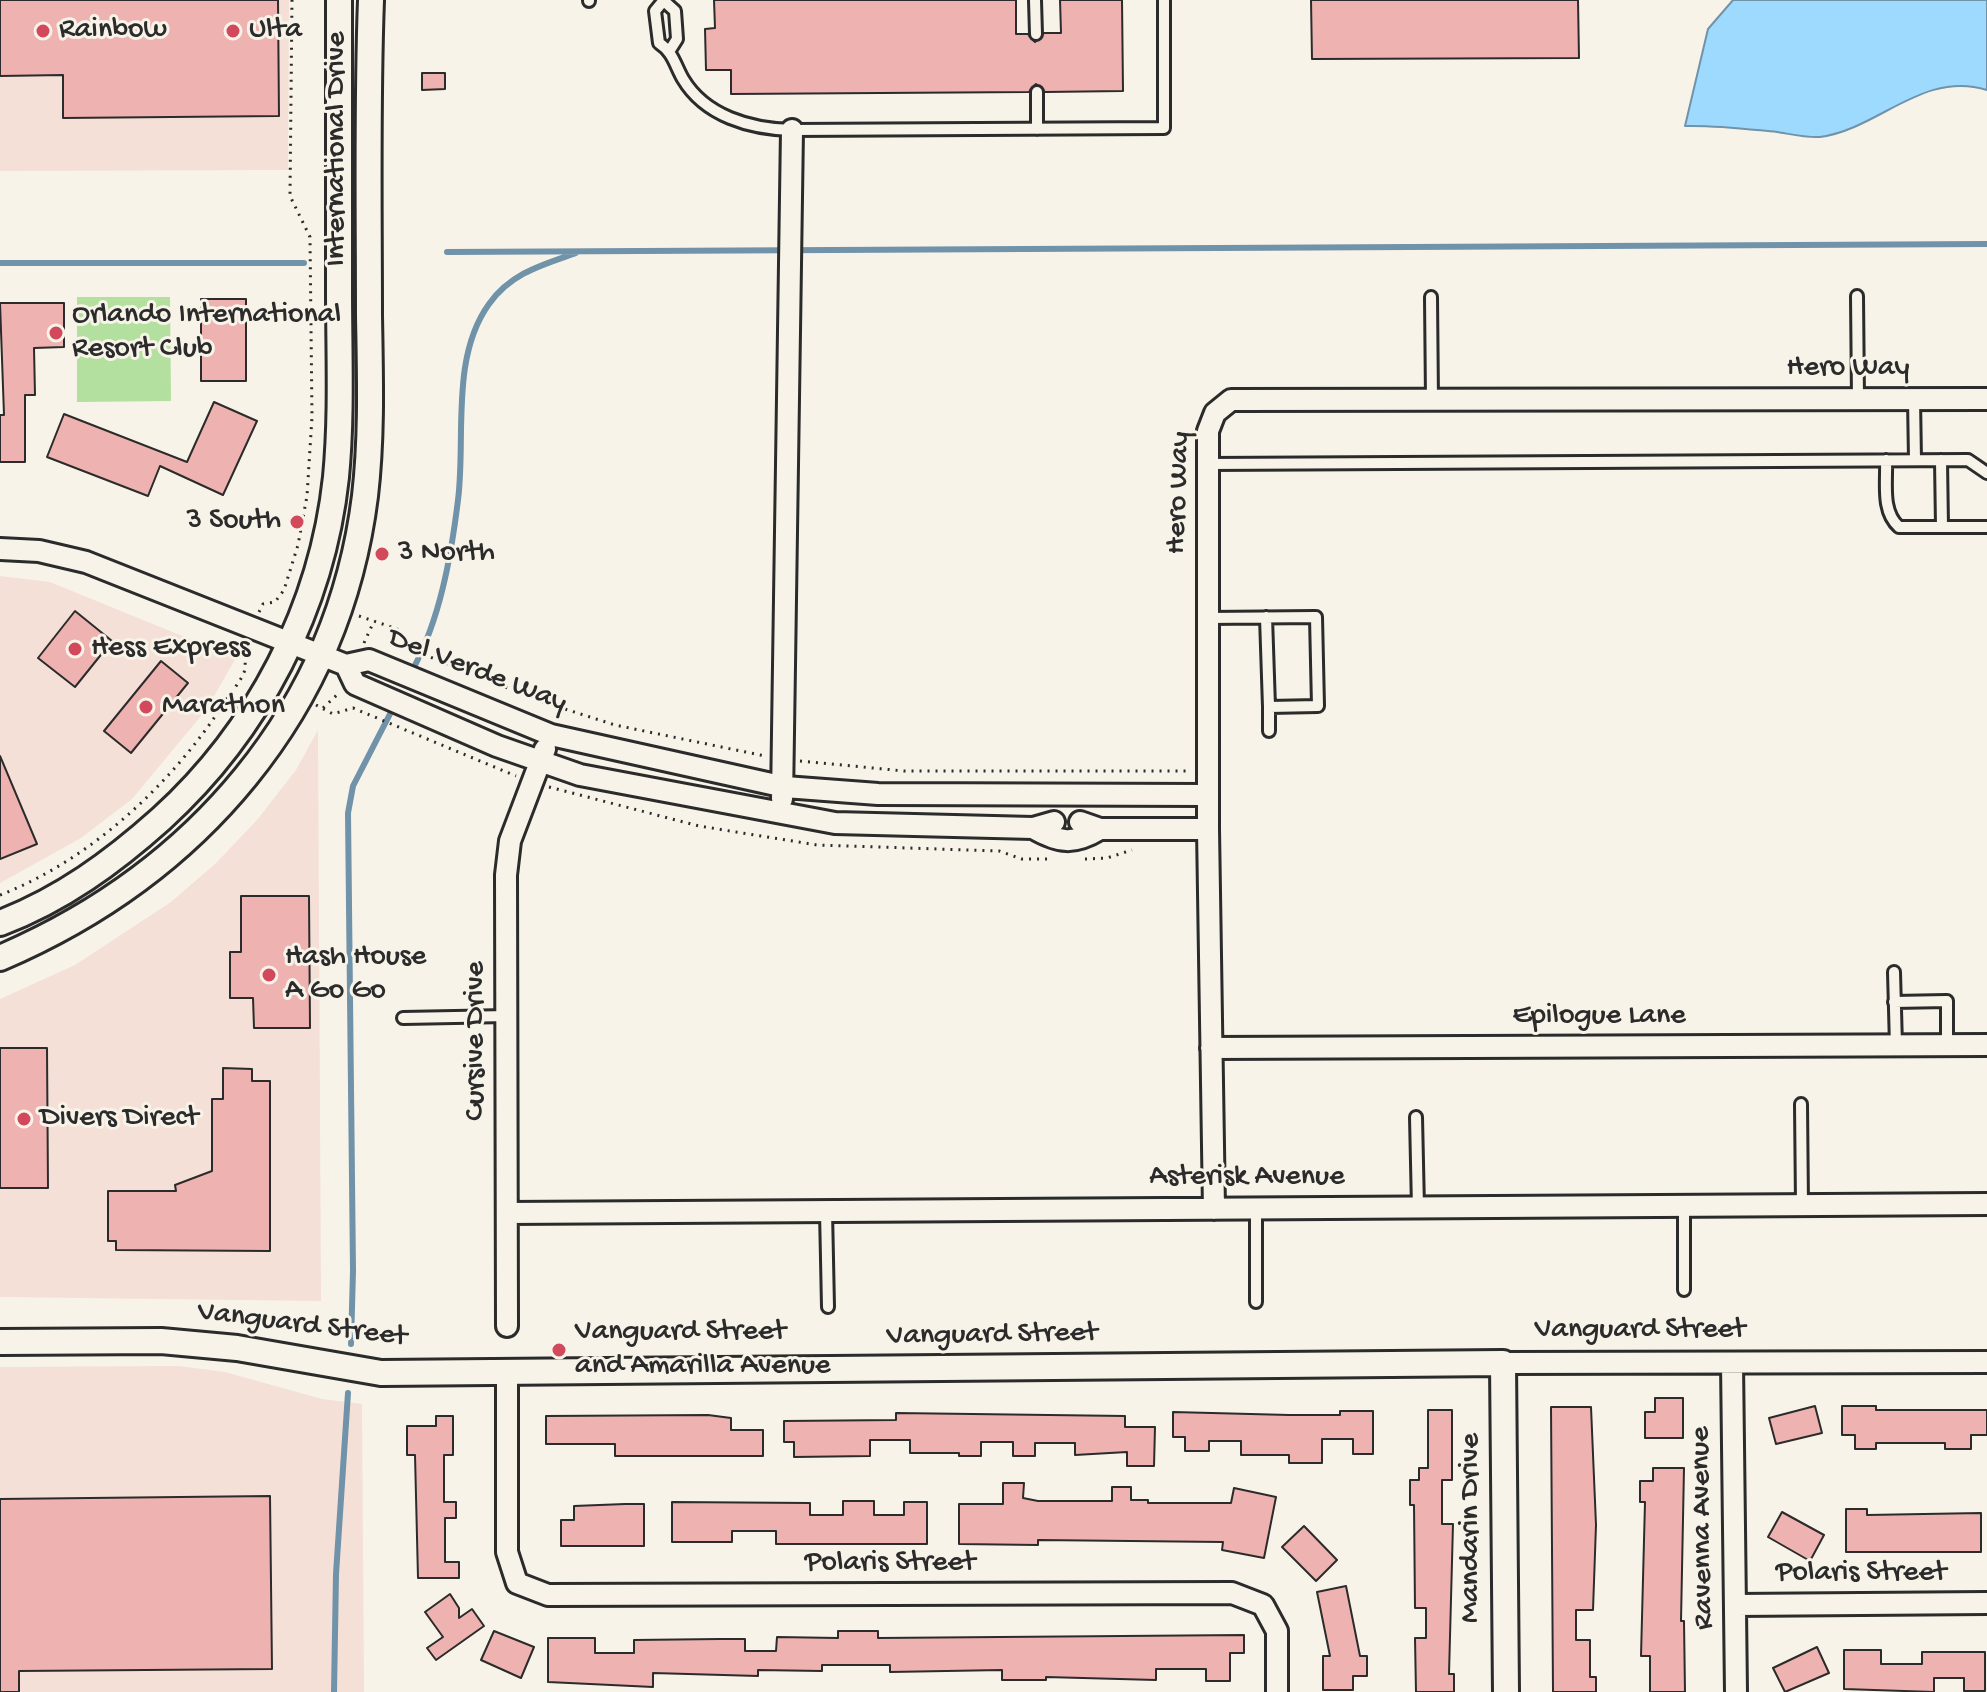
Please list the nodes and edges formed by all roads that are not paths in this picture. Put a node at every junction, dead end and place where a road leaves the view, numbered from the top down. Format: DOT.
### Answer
graph roads {
  1 [pos="339,0"];
  2 [pos="371,0"];
  3 [pos="664,0"];
  4 [pos="1035,0"];
  5 [pos="1164,0"];
  6 [pos="1036,34"];
  7 [pos="670,50"];
  8 [pos="1037,92"];
  9 [pos="1037,129"];
  10 [pos="792,130"];
  11 [pos="1857,296"];
  12 [pos="1431,297"];
  13 [pos="1858,399"];
  14 [pos="1914,399"];
  15 [pos="1987,399"];
  16 [pos="1432,400"];
  17 [pos="1886,460"];
  18 [pos="1915,460"];
  19 [pos="1941,460"];
  20 [pos="1208,464"];
  21 [pos="1987,473"];
  22 [pos="1942,527"];
  23 [pos="1987,527"];
  24 [pos="0,549"];
  25 [pos="1266,617"];
  26 [pos="1208,618"];
  27 [pos="291,641"];
  28 [pos="322,653"];
  29 [pos="346,665"];
  30 [pos="1269,707"];
  31 [pos="1269,731"];
  32 [pos="551,735"];
  33 [pos="540,761"];
  34 [pos="785,787"];
  35 [pos="1033,794"];
  36 [pos="1208,795"];
  37 [pos="779,814"];
  38 [pos="1054,822"];
  39 [pos="1080,822"];
  40 [pos="1033,828"];
  41 [pos="1100,829"];
  42 [pos="1208,829"];
  43 [pos="0,923"];
  44 [pos="0,958"];
  45 [pos="1894,972"];
  46 [pos="1894,1002"];
  47 [pos="507,1016"];
  48 [pos="403,1018"];
  49 [pos="1947,1045"];
  50 [pos="1987,1045"];
  51 [pos="1896,1046"];
  52 [pos="1211,1048"];
  53 [pos="1801,1104"];
  54 [pos="1416,1117"];
  55 [pos="1987,1204"];
  56 [pos="1802,1205"];
  57 [pos="1684,1206"];
  58 [pos="1256,1208"];
  59 [pos="1418,1208"];
  60 [pos="1214,1209"];
  61 [pos="826,1211"];
  62 [pos="507,1213"];
  63 [pos="1684,1290"];
  64 [pos="1256,1302"];
  65 [pos="828,1307"];
  66 [pos="507,1326"];
  67 [pos="0,1342"];
  68 [pos="1987,1362"];
  69 [pos="1503,1363"];
  70 [pos="1732,1363"];
  71 [pos="507,1373"];
  72 [pos="1987,1603"];
  73 [pos="1736,1605"];
  74 [pos="1277,1692"];
  75 [pos="1506,1692"];
  76 [pos="1736,1692"];
  1 -- 27 [label="street, International Drive"];
  2 -- 28 [label="street, International Drive"];
  3 -- 7 [label="lane"];
  3 -- 7 [label="lane"];
  4 -- 6 [label="lane"];
  5 -- 9 [label="lane"];
  7 -- 10 [label="lane"];
  8 -- 9 [label="lane"];
  9 -- 10 [label="lane"];
  10 -- 34 [label="street"];
  11 -- 13 [label="lane"];
  12 -- 16 [label="lane"];
  13 -- 14 [label="street, Hero Way"];
  13 -- 16 [label="street, Hero Way"];
  14 -- 15 [label="street, Hero Way"];
  14 -- 18 [label="lane"];
  16 -- 20 [label="street, Hero Way"];
  17 -- 18 [label="lane"];
  17 -- 20 [label="lane"];
  17 -- 22 [label="lane"];
  18 -- 19 [label="lane"];
  19 -- 21 [label="lane"];
  19 -- 22 [label="lane"];
  20 -- 26 [label="street, Hero Way"];
  22 -- 23 [label="lane"];
  24 -- 27 [label="street"];
  25 -- 26 [label="lane"];
  25 -- 30 [label="lane"];
  25 -- 30 [label="lane"];
  26 -- 36 [label="street, Hero Way"];
  27 -- 28 [label="street"];
  27 -- 43 [label="street, International Drive"];
  28 -- 29 [label="street"];
  28 -- 44 [label="street, International Drive"];
  29 -- 32 [label="street, Del Verde Way"];
  29 -- 33 [label="street, Del Verde Way"];
  30 -- 31 [label="lane"];
  32 -- 33 [label="street, Cursive Drive"];
  32 -- 34 [label="street, Del Verde Way"];
  33 -- 37 [label="street, Del Verde Way"];
  33 -- 47 [label="street, Cursive Drive"];
  34 -- 35 [label="street, Del Verde Way"];
  34 -- 37 [label="street"];
  35 -- 36 [label="street, Del Verde Way"];
  35 -- 40 [label="street"];
  36 -- 42 [label="street, Hero Way"];
  37 -- 40 [label="street, Del Verde Way"];
  38 -- 40 [label="street, Del Verde Way"];
  39 -- 41 [label="street, Del Verde Way"];
  40 -- 41 [label="street, Del Verde Way"];
  41 -- 42 [label="street, Del Verde Way"];
  42 -- 52 [label="street, Hero Way"];
  45 -- 46 [label="lane"];
  46 -- 49 [label="lane"];
  46 -- 51 [label="lane"];
  47 -- 48 [label="lane"];
  47 -- 62 [label="street, Cursive Drive"];
  49 -- 50 [label="street, Epilogue Lane"];
  49 -- 51 [label="street, Epilogue Lane"];
  51 -- 52 [label="street, Epilogue Lane"];
  52 -- 60 [label="street, Hero Way"];
  53 -- 56 [label="lane"];
  54 -- 59 [label="lane"];
  55 -- 56 [label="street, Asterisk Avenue"];
  56 -- 57 [label="street, Asterisk Avenue"];
  57 -- 59 [label="street, Asterisk Avenue"];
  57 -- 63 [label="lane"];
  58 -- 59 [label="street, Asterisk Avenue"];
  58 -- 60 [label="street, Asterisk Avenue"];
  58 -- 64 [label="lane"];
  60 -- 61 [label="street, Asterisk Avenue"];
  61 -- 62 [label="street, Asterisk Avenue"];
  61 -- 65 [label="lane"];
  62 -- 66 [label="street, Cursive Drive"];
  67 -- 71 [label="street, Vanguard Street"];
  68 -- 70 [label="street, Vanguard Street"];
  69 -- 70 [label="street, Vanguard Street"];
  69 -- 71 [label="street, Vanguard Street"];
  69 -- 75 [label="street, Mandarin Drive"];
  70 -- 73 [label="street, Ravenna Avenue"];
  71 -- 74 [label="street, Polaris Street"];
  72 -- 73 [label="street, Polaris Street"];
  73 -- 76 [label="street, Ravenna Avenue"];
}
